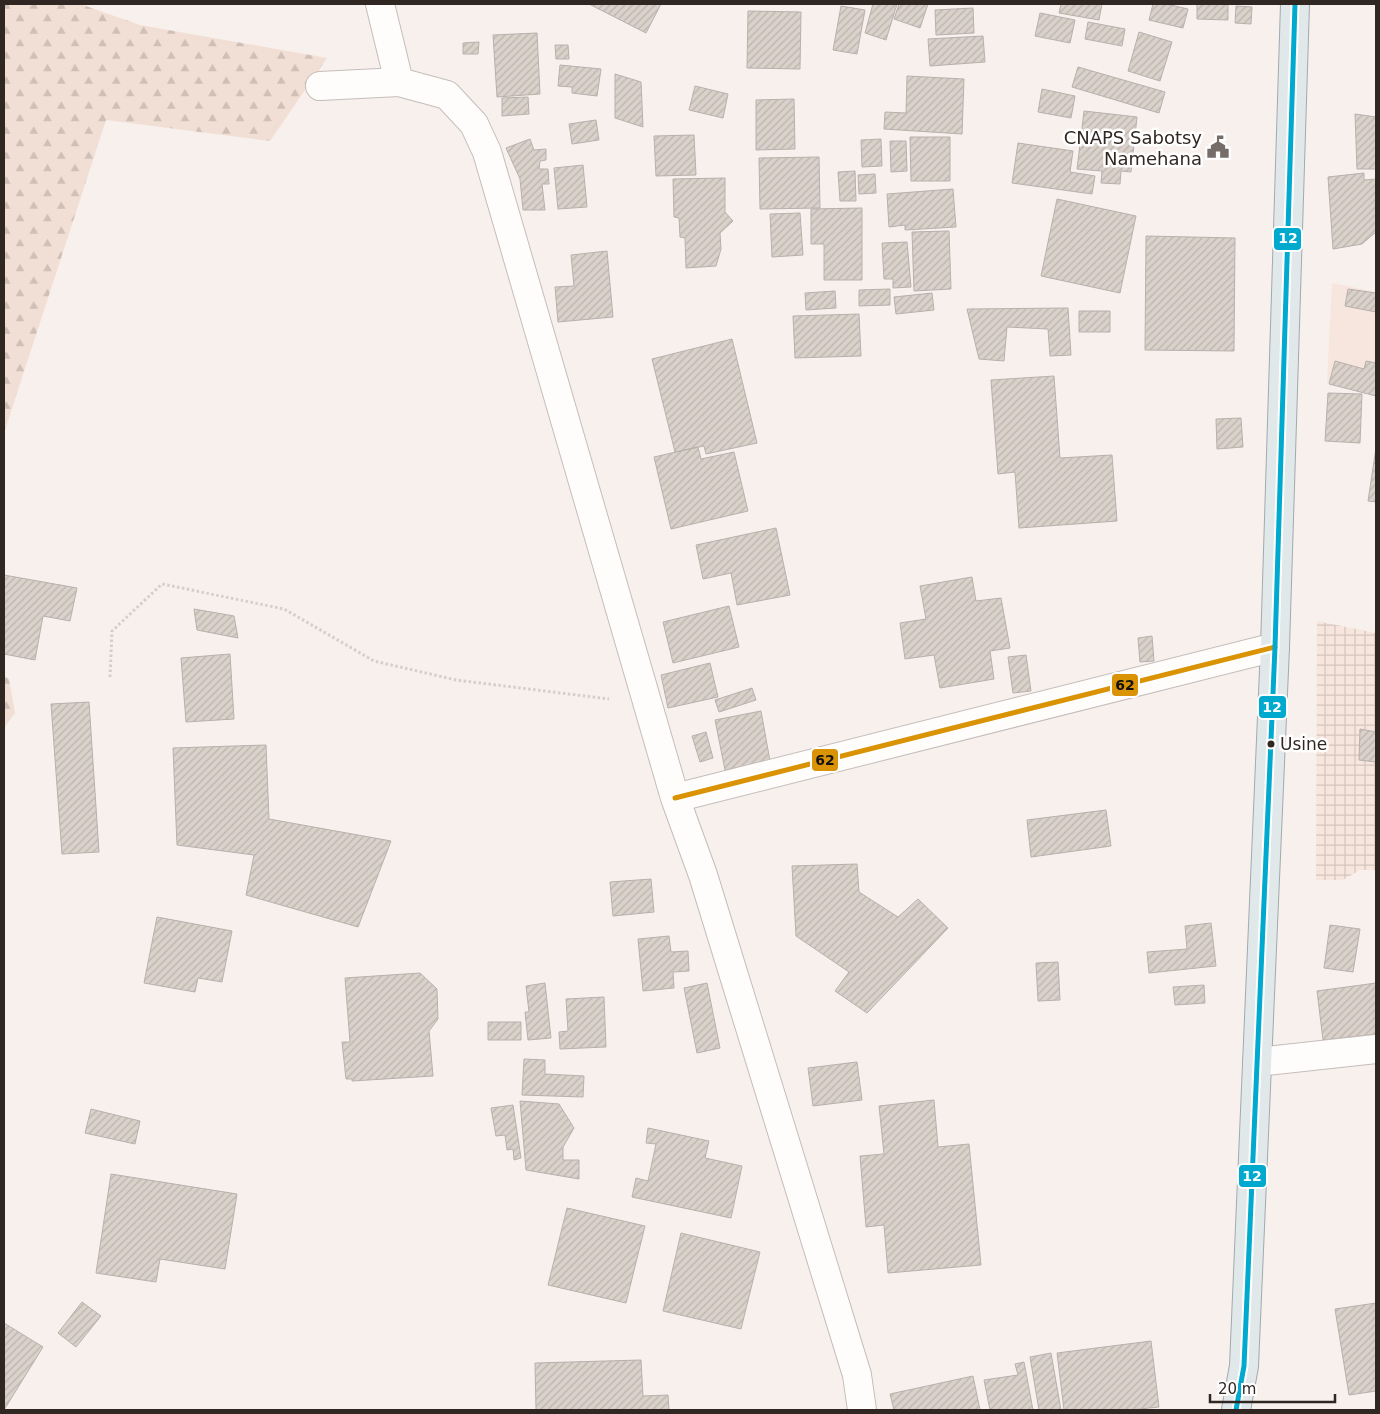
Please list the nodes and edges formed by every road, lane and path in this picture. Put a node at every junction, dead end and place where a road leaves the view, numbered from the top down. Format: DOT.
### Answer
graph roads {
  1 [pos="380,4"];
  2 [pos="1295,4"];
  3 [pos="399,82"];
  4 [pos="320,86"];
  5 [pos="1275,647"];
  6 [pos="110,677"];
  7 [pos="649,704"];
  8 [pos="675,798"];
  9 [pos="1376,1049"];
  10 [pos="1257,1062"];
  11 [pos="862,1410"];
  12 [pos="1236,1410"];
  1 -- 3 [label="street"];
  2 -- 5 [label="main road"];
  3 -- 4 [label="street"];
  3 -- 7 [label="street"];
  5 -- 8 [label="street"];
  5 -- 10 [label="main road"];
  6 -- 7 [label="path"];
  7 -- 8 [label="street"];
  8 -- 11 [label="street"];
  9 -- 10 [label="street"];
  10 -- 12 [label="main road"];
}
